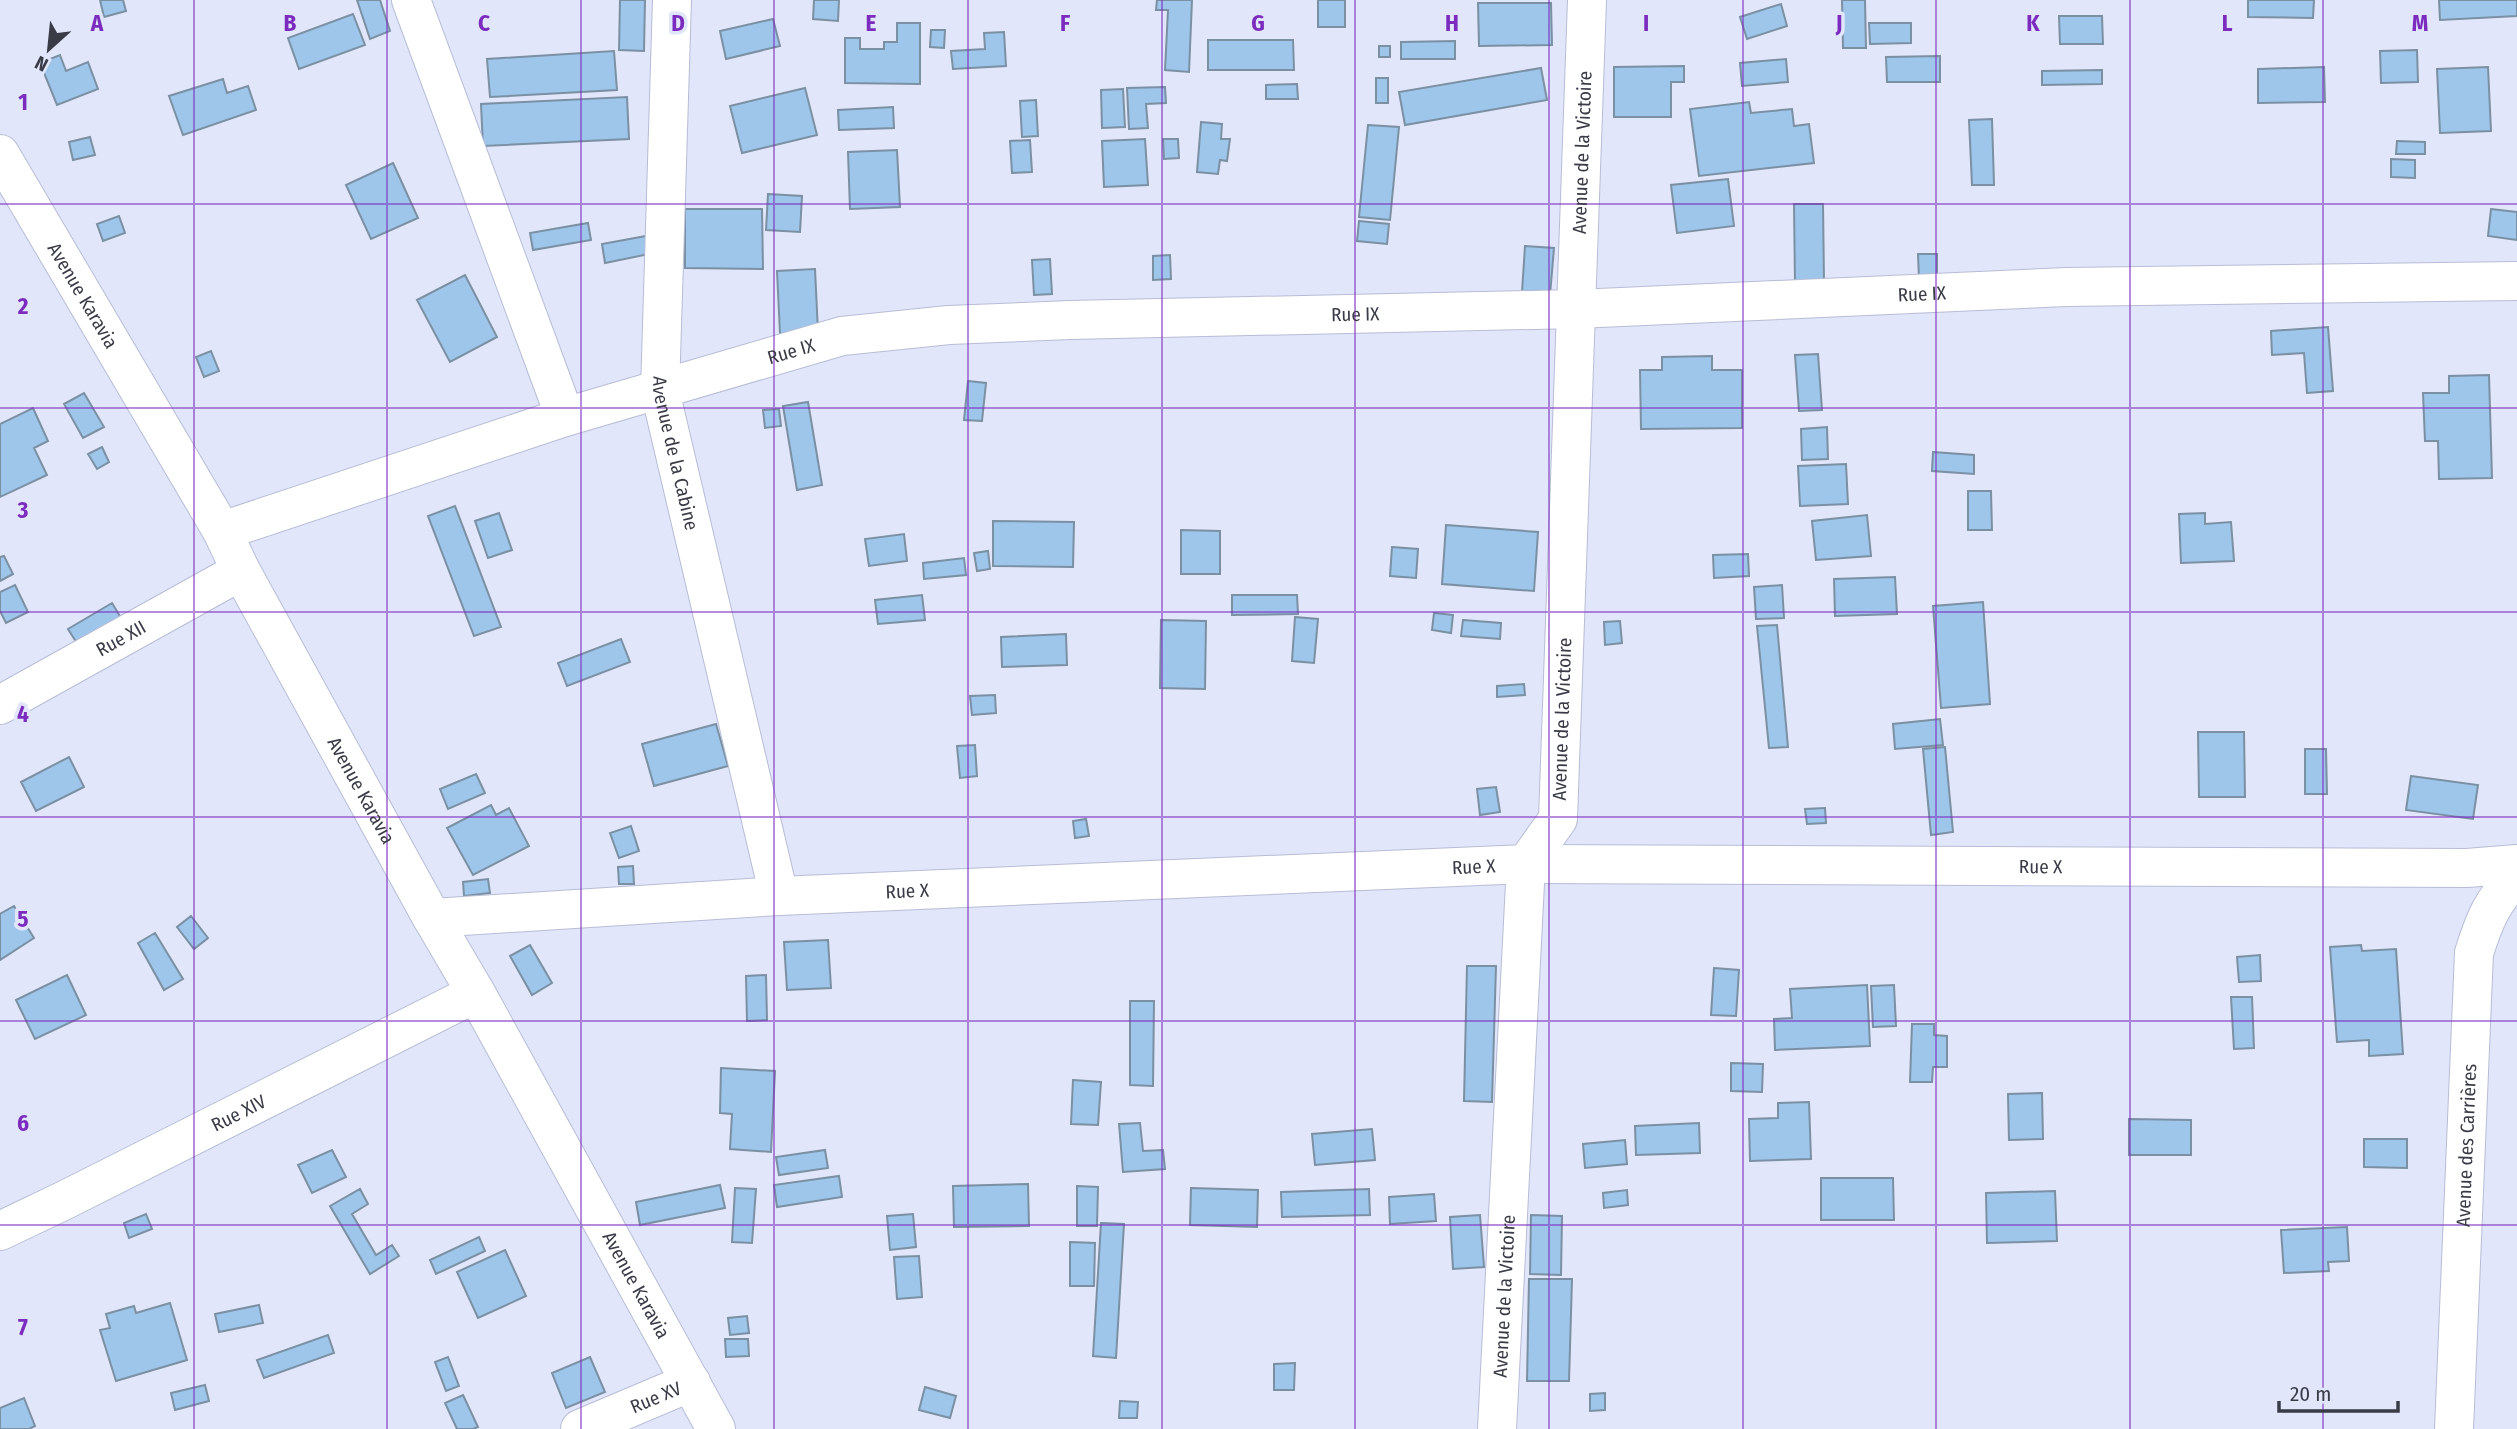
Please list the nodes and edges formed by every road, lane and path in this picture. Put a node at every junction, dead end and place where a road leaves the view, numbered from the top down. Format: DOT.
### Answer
graph roads {
  1 [pos="411,0"];
  2 [pos="672,0"];
  3 [pos="1587,0"];
  4 [pos="5,171"];
  5 [pos="2517,281"];
  6 [pos="1577,309"];
  7 [pos="660,391"];
  8 [pos="565,417"];
  9 [pos="222,531"];
  10 [pos="241,571"];
  11 [pos="0,705"];
  12 [pos="1526,864"];
  13 [pos="2517,864"];
  14 [pos="2517,875"];
  15 [pos="779,896"];
  16 [pos="432,918"];
  17 [pos="476,993"];
  18 [pos="0,1231"];
  19 [pos="691,1382"];
  20 [pos="580,1429"];
  21 [pos="716,1429"];
  22 [pos="1497,1429"];
  23 [pos="2454,1429"];
  1 -- 8 [label="street"];
  2 -- 7 [label="street, Avenue de la Cabine"];
  3 -- 6 [label="street, Avenue de la Victoire"];
  4 -- 9 [label="street, Avenue Karavia"];
  5 -- 6 [label="street, Rue IX"];
  6 -- 7 [label="street, Rue IX"];
  6 -- 12 [label="street, Avenue de la Victoire"];
  7 -- 8 [label="street, Rue IX"];
  7 -- 15 [label="street, Avenue de la Cabine"];
  8 -- 9 [label="street, Rue IX"];
  9 -- 10 [label="street, Avenue Karavia"];
  10 -- 11 [label="street, Rue XII"];
  10 -- 16 [label="street, Avenue Karavia"];
  12 -- 13 [label="street, Rue X"];
  12 -- 15 [label="street, Rue X"];
  12 -- 22 [label="street, Avenue de la Victoire"];
  14 -- 23 [label="street, Avenue des Carrières"];
  15 -- 16 [label="street, Rue X"];
  16 -- 17 [label="street, Avenue Karavia"];
  17 -- 18 [label="street, Rue XIV"];
  17 -- 19 [label="street, Avenue Karavia"];
  19 -- 20 [label="street, Rue XV"];
  19 -- 21 [label="street, Avenue Karavia"];
}
